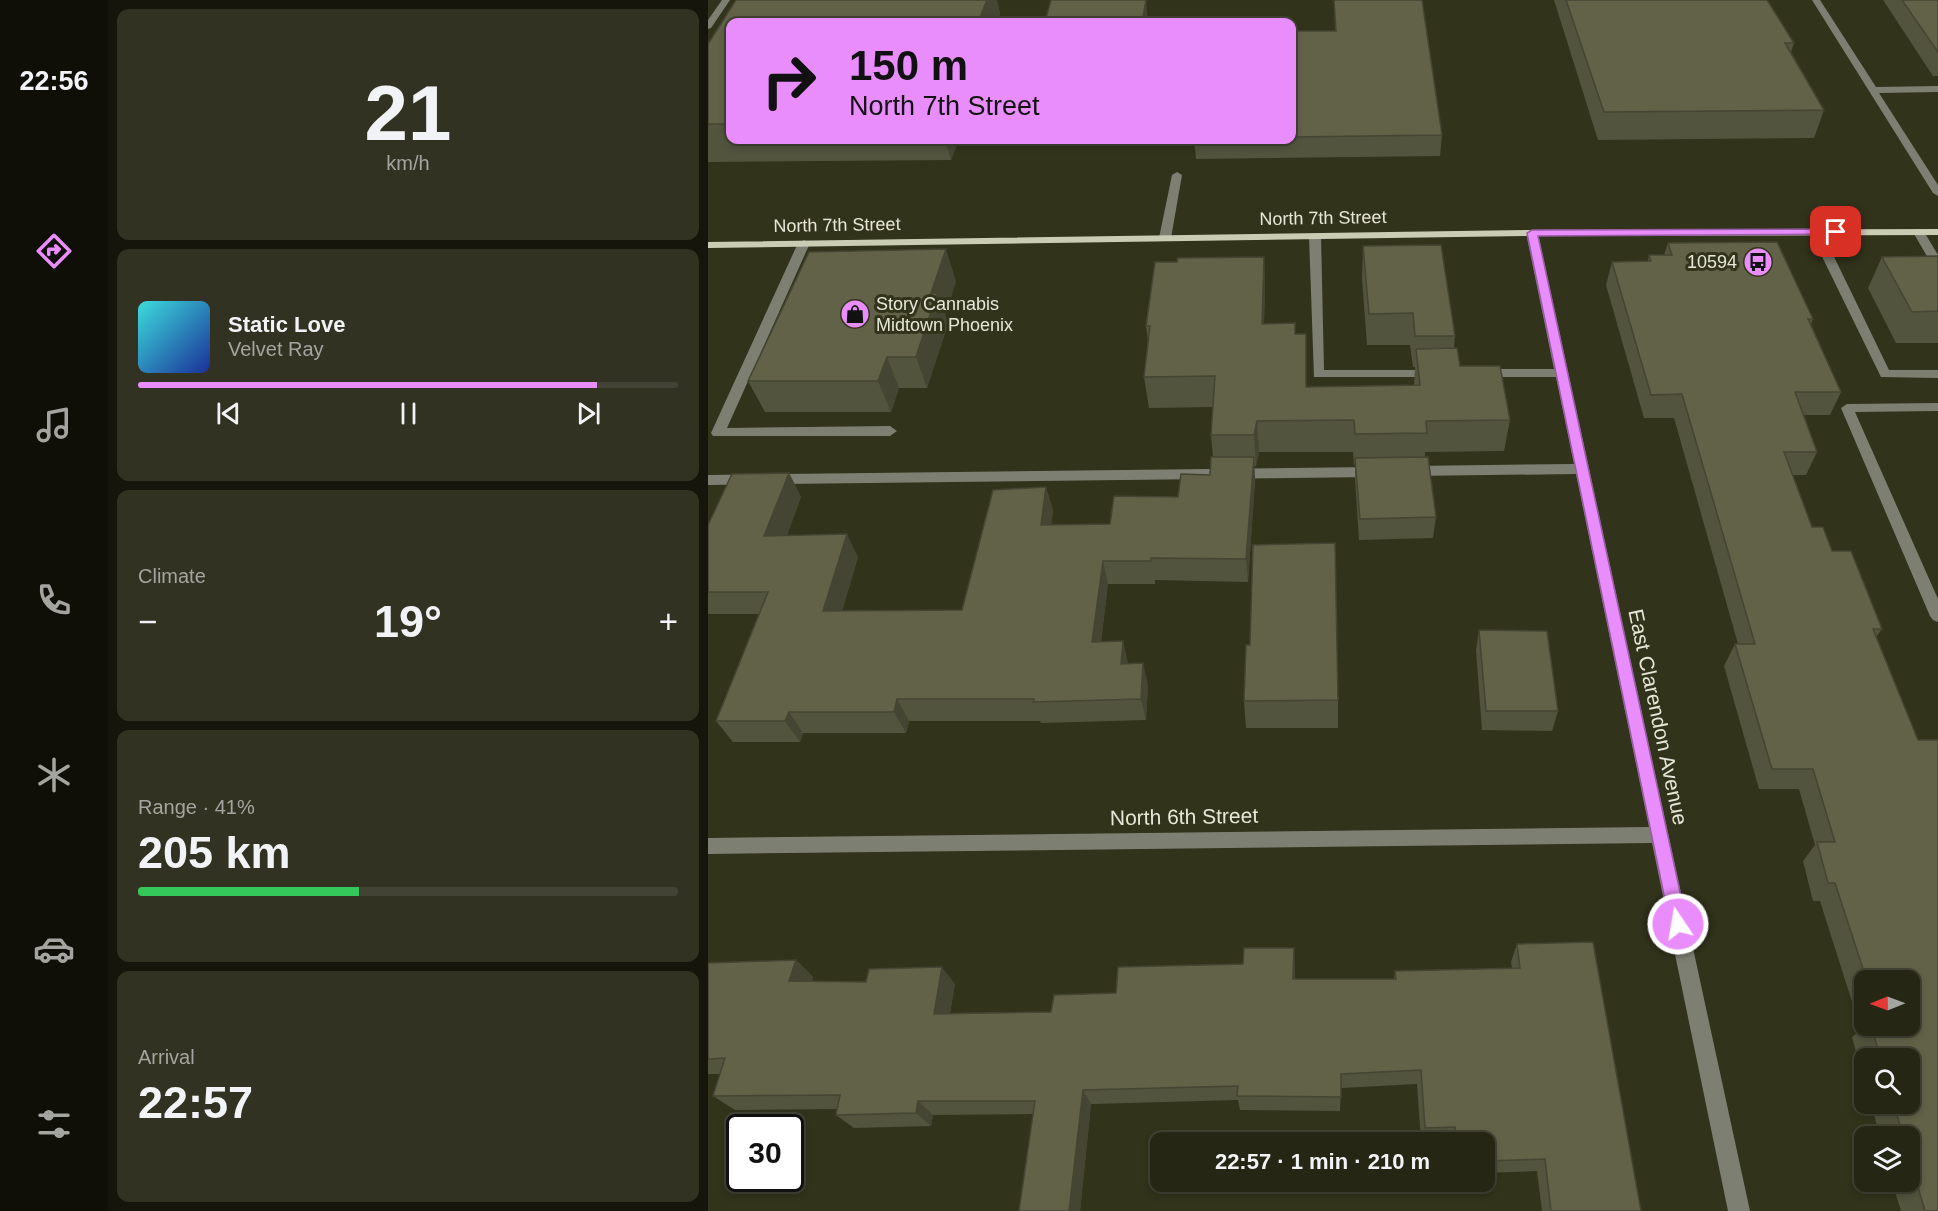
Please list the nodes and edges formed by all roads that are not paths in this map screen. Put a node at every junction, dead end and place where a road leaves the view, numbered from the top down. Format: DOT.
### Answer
graph roads {
  1 [pos="726,0"];
  2 [pos="1815,0"];
  3 [pos="708,26"];
  4 [pos="1938,89"];
  5 [pos="1873,90"];
  6 [pos="1177,175"];
  7 [pos="1938,193"];
  8 [pos="1816,232"];
  9 [pos="1919,232"];
  10 [pos="1938,232"];
  11 [pos="1532,233"];
  12 [pos="1315,236"];
  13 [pos="1165,238"];
  14 [pos="804,243"];
  15 [pos="708,245"];
  16 [pos="1938,265"];
  17 [pos="1468,373"];
  18 [pos="1562,373"];
  19 [pos="1445,374"];
  20 [pos="1938,374"];
  21 [pos="1938,407"];
  22 [pos="890,431"];
  23 [pos="1582,469"];
  24 [pos="708,480"];
  25 [pos="1938,616"];
  26 [pos="1660,835"];
  27 [pos="708,846"];
  28 [pos="1739,1211"];
  1 -- 3 [label="street"];
  2 -- 5 [label="street"];
  4 -- 5 [label="street"];
  5 -- 7 [label="street"];
  6 -- 13 [label="street"];
  8 -- 9 [label="main road, North 7th Street"];
  8 -- 11 [label="main road, North 7th Street"];
  8 -- 20 [label="street"];
  9 -- 10 [label="main road, North 7th Street"];
  9 -- 16 [label="street"];
  11 -- 12 [label="main road, North 7th Street"];
  11 -- 18 [label="street, East Clarendon Avenue"];
  12 -- 13 [label="main road, North 7th Street"];
  12 -- 19 [label="street"];
  13 -- 14 [label="main road, North 7th Street"];
  14 -- 15 [label="main road, North 7th Street"];
  14 -- 22 [label="street"];
  17 -- 18 [label="street"];
  18 -- 23 [label="street, East Clarendon Avenue"];
  21 -- 25 [label="street"];
  23 -- 24 [label="street"];
  23 -- 26 [label="street, East Clarendon Avenue"];
  26 -- 27 [label="street, North 6th Street"];
  26 -- 28 [label="street, East Clarendon Avenue"];
}
